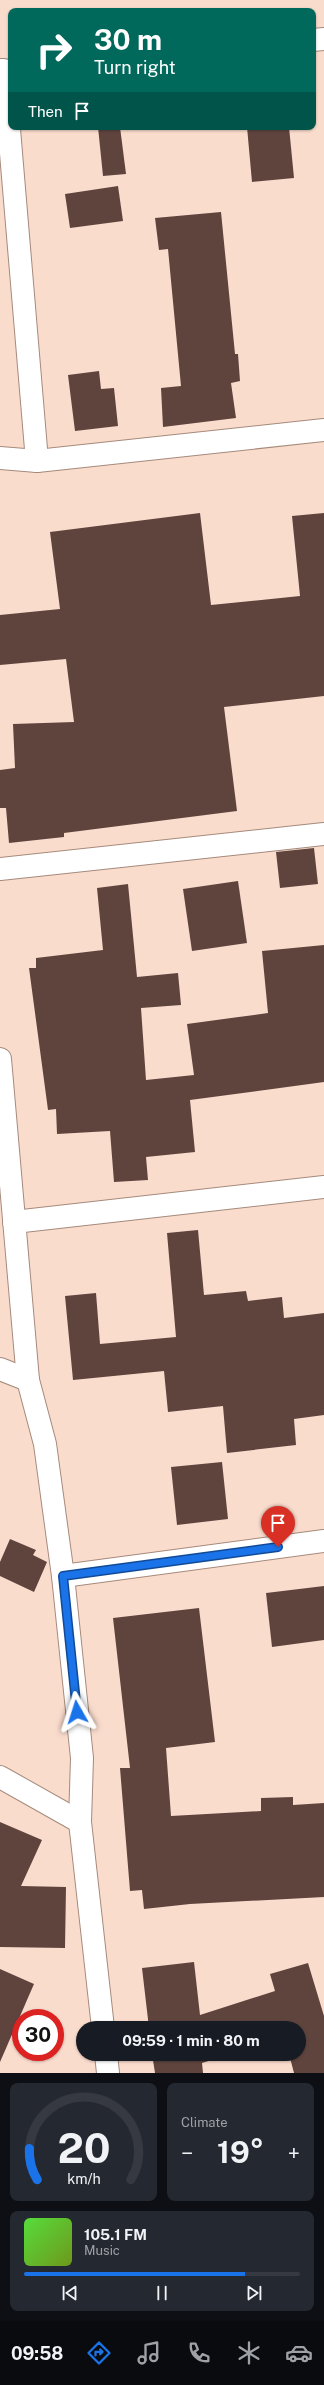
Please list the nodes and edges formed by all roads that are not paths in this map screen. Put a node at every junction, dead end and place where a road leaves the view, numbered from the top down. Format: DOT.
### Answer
graph roads {
  1 [pos="5,70"];
  2 [pos="8,107"];
  3 [pos="10,130"];
  4 [pos="324,430"];
  5 [pos="0,458"];
  6 [pos="37,461"];
  7 [pos="324,834"];
  8 [pos="0,869"];
  9 [pos="0,1059"];
  10 [pos="324,1188"];
  11 [pos="14,1222"];
  12 [pos="0,1369"];
  13 [pos="28,1380"];
  14 [pos="324,1541"];
  15 [pos="63,1576"];
  16 [pos="0,1777"];
  17 [pos="80,1822"];
  18 [pos="102,2021"];
  19 [pos="107,2061"];
  20 [pos="108,2073"];
  1 -- 2 [label="street"];
  3 -- 6 [label="street"];
  4 -- 6 [label="street"];
  5 -- 6 [label="street"];
  7 -- 8 [label="street"];
  9 -- 11 [label="street"];
  10 -- 11 [label="street"];
  11 -- 13 [label="street"];
  12 -- 13 [label="street"];
  13 -- 15 [label="street"];
  14 -- 15 [label="street"];
  15 -- 17 [label="street"];
  16 -- 17 [label="street"];
  17 -- 18 [label="street"];
  19 -- 20 [label="street"];
}
